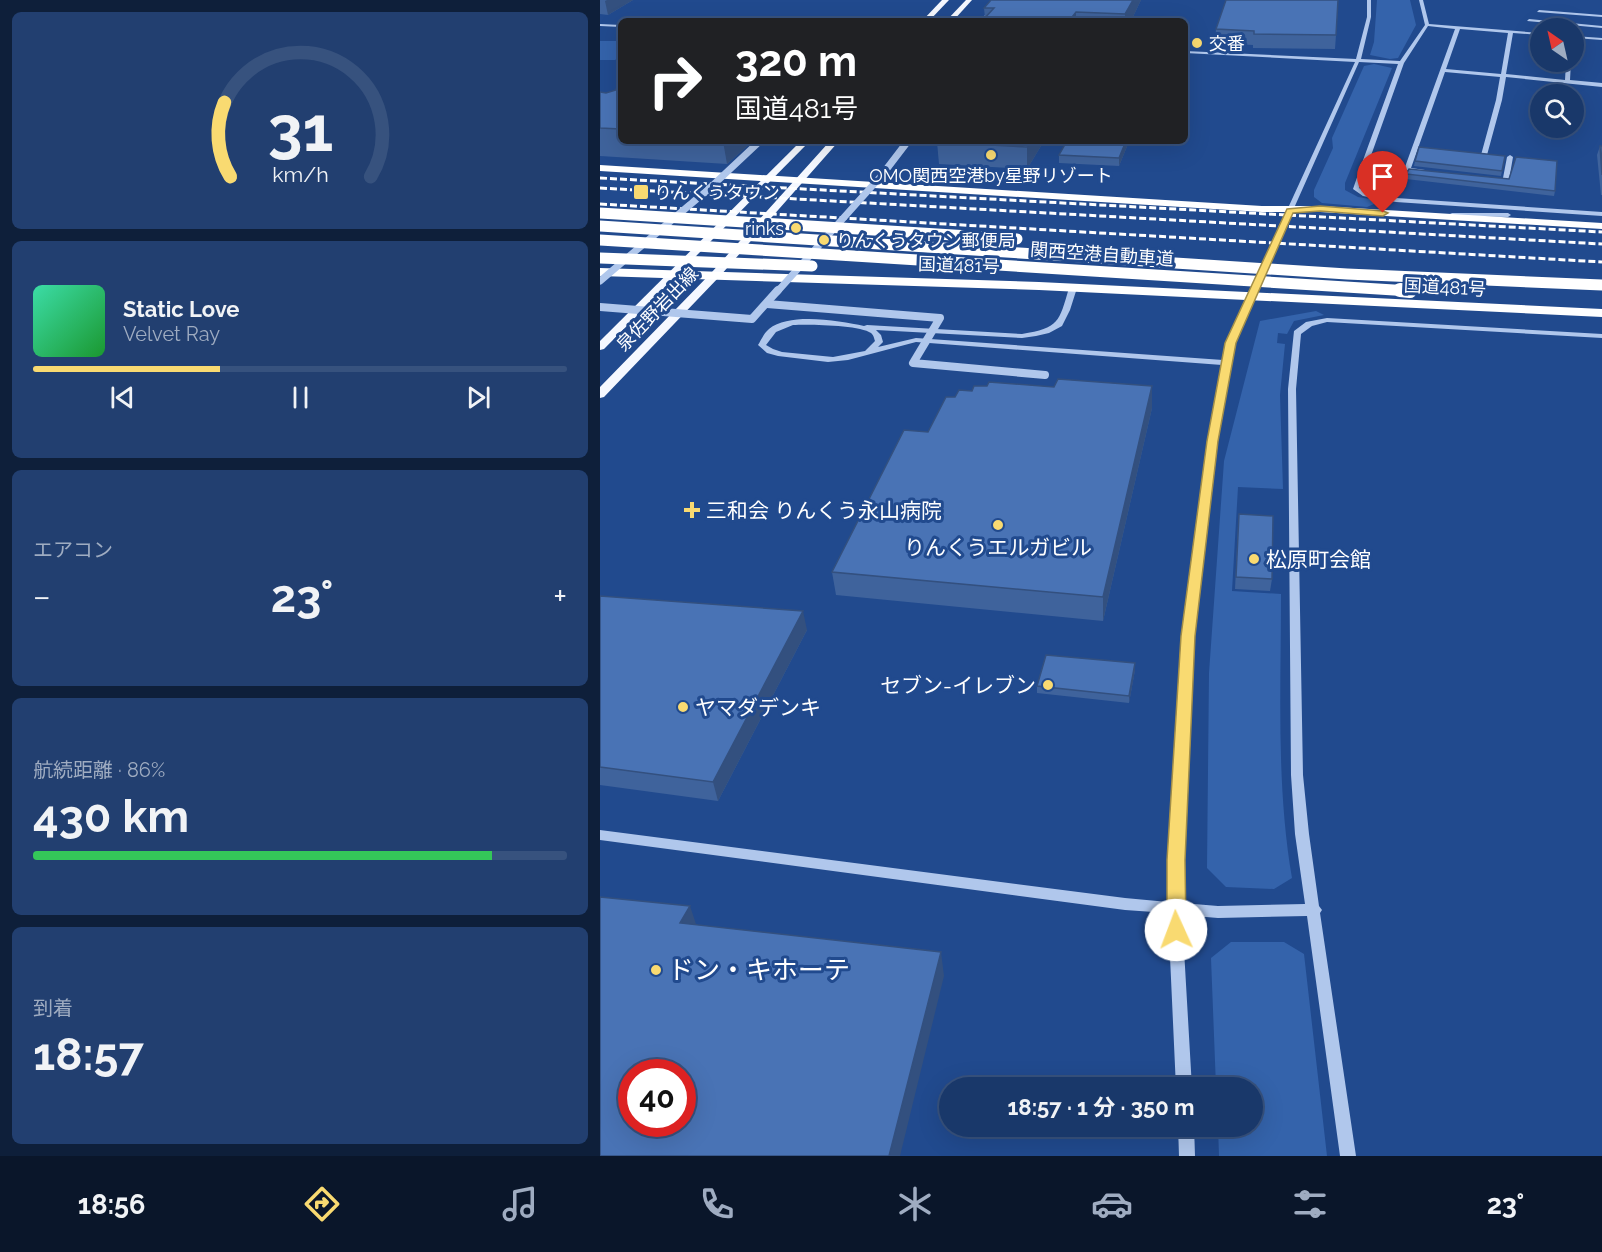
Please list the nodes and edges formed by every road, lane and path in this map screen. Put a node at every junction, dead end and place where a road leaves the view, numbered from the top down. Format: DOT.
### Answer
graph roads {
  1 [pos="946,0"];
  2 [pos="969,0"];
  3 [pos="1000,0"];
  4 [pos="1369,0"];
  5 [pos="1420,0"];
  6 [pos="1539,11"];
  7 [pos="1602,16"];
  8 [pos="928,18"];
  9 [pos="952,18"];
  10 [pos="985,18"];
  11 [pos="1529,20"];
  12 [pos="600,25"];
  13 [pos="1427,25"];
  14 [pos="618,26"];
  15 [pos="1602,27"];
  16 [pos="1458,28"];
  17 [pos="1511,32"];
  18 [pos="1530,33"];
  19 [pos="1584,38"];
  20 [pos="1602,39"];
  21 [pos="1188,52"];
  22 [pos="1358,60"];
  23 [pos="1401,63"];
  24 [pos="1443,70"];
  25 [pos="1568,72"];
  26 [pos="1502,75"];
  27 [pos="1567,81"];
  28 [pos="1602,85"];
  29 [pos="757,144"];
  30 [pos="803,144"];
  31 [pos="832,144"];
  32 [pos="906,144"];
  33 [pos="1415,147"];
  34 [pos="1427,148"];
  35 [pos="1472,153"];
  36 [pos="1484,155"];
  37 [pos="1492,156"];
  38 [pos="1501,156"];
  39 [pos="1510,157"];
  40 [pos="1521,158"];
  41 [pos="1363,165"];
  42 [pos="600,168"];
  43 [pos="1407,170"];
  44 [pos="1429,172"];
  45 [pos="768,178"];
  46 [pos="1484,178"];
  47 [pos="798,180"];
  48 [pos="1290,210"];
  49 [pos="600,213"];
  50 [pos="1593,214"];
  51 [pos="1602,214"];
  52 [pos="1433,216"];
  53 [pos="600,226"];
  54 [pos="1602,226"];
  55 [pos="1025,239"];
  56 [pos="600,240"];
  57 [pos="1203,252"];
  58 [pos="600,258"];
  59 [pos="600,272"];
  60 [pos="674,274"];
  61 [pos="716,274"];
  62 [pos="600,281"];
  63 [pos="1581,284"];
  64 [pos="1602,285"];
  65 [pos="1073,288"];
  66 [pos="1410,291"];
  67 [pos="1251,295"];
  68 [pos="1602,300"];
  69 [pos="767,304"];
  70 [pos="600,307"];
  71 [pos="1602,313"];
  72 [pos="854,326"];
  73 [pos="1602,334"];
  74 [pos="600,347"];
  75 [pos="868,352"];
  76 [pos="1227,363"];
  77 [pos="1045,375"];
  78 [pos="600,394"];
  79 [pos="600,835"];
  80 [pos="1175,908"];
  81 [pos="1315,910"];
  82 [pos="1183,1077"];
  83 [pos="1186,1137"];
  84 [pos="1187,1156"];
  85 [pos="1348,1156"];
  1 -- 8 [label="main road"];
  2 -- 9 [label="main road"];
  3 -- 10 [label="street"];
  4 -- 22 [label="street"];
  5 -- 13 [label="street"];
  6 -- 7 [label="street"];
  11 -- 15 [label="street"];
  12 -- 14 [label="street"];
  13 -- 16 [label="street"];
  13 -- 23 [label="street"];
  16 -- 17 [label="street"];
  16 -- 24 [label="street"];
  17 -- 18 [label="street"];
  17 -- 26 [label="street"];
  19 -- 20 [label="street"];
  21 -- 22 [label="street"];
  22 -- 23 [label="street"];
  22 -- 48 [label="street"];
  23 -- 41 [label="street"];
  24 -- 26 [label="street"];
  24 -- 33 [label="street"];
  25 -- 27 [label="street"];
  26 -- 27 [label="street"];
  26 -- 36 [label="street"];
  27 -- 28 [label="street"];
  29 -- 62 [label="street, bridge"];
  30 -- 45 [label="main road, 泉佐野岩出線"];
  31 -- 47 [label="main road, 泉佐野岩出線"];
  32 -- 69 [label="street, bridge"];
  33 -- 34 [label="street"];
  33 -- 43 [label="street"];
  35 -- 36 [label="street"];
  36 -- 37 [label="street"];
  38 -- 39 [label="street"];
  39 -- 40 [label="street"];
  39 -- 46 [label="street"];
  41 -- 43 [label="street"];
  41 -- 50 [label="street"];
  42 -- 45 [label="highway"];
  43 -- 44 [label="street"];
  45 -- 47 [label="highway"];
  45 -- 60 [label="main road, 泉佐野岩出線"];
  47 -- 48 [label="highway"];
  47 -- 61 [label="main road, 泉佐野岩出線"];
  48 -- 52 [label="highway"];
  48 -- 67 [label="street"];
  49 -- 55 [label="highway, bridge"];
  50 -- 51 [label="street"];
  50 -- 52 [label="street"];
  52 -- 54 [label="highway"];
  53 -- 63 [label="highway, 関西空港自動車道, bridge"];
  56 -- 66 [label="highway, 関西空港自動車道, bridge"];
  57 -- 63 [label="highway, bridge"];
  58 -- 66 [label="highway, bridge"];
  59 -- 60 [label="highway, 国道481号"];
  60 -- 61 [label="highway, 国道481号"];
  60 -- 74 [label="main road, 泉佐野岩出線"];
  61 -- 65 [label="highway, 国道481号"];
  61 -- 78 [label="main road, 泉佐野岩出線"];
  63 -- 64 [label="highway, 関西空港自動車道, bridge"];
  65 -- 67 [label="highway, 国道481号"];
  65 -- 72 [label="street"];
  66 -- 68 [label="highway, 関西空港自動車道"];
  67 -- 71 [label="highway, 国道481号"];
  67 -- 76 [label="street"];
  69 -- 70 [label="street, bridge"];
  69 -- 77 [label="street, bridge"];
  72 -- 75 [label="street"];
  72 -- 75 [label="street"];
  73 -- 81 [label="street"];
  75 -- 76 [label="street"];
  76 -- 80 [label="street"];
  79 -- 80 [label="street"];
  80 -- 81 [label="street"];
  80 -- 82 [label="street"];
  81 -- 85 [label="street"];
  83 -- 84 [label="street"];
}
